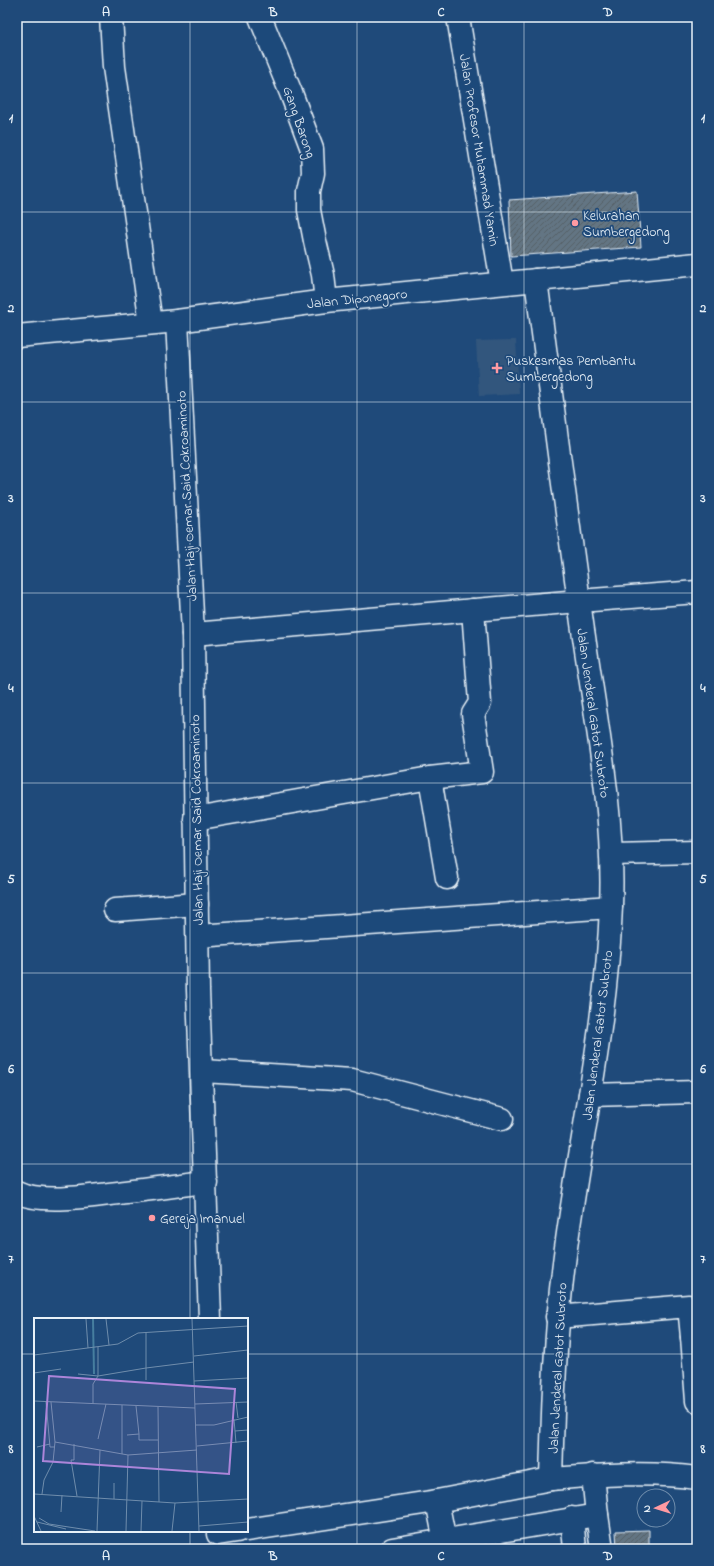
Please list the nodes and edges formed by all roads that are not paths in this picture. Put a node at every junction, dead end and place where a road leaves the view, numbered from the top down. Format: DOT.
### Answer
graph roads {
  1 [pos="111,17"];
  2 [pos="260,17"];
  3 [pos="458,17"];
  4 [pos="697,264"];
  5 [pos="536,280"];
  6 [pos="502,283"];
  7 [pos="326,301"];
  8 [pos="177,321"];
  9 [pos="151,323"];
  10 [pos="17,336"];
  11 [pos="697,592"];
  12 [pos="579,601"];
  13 [pos="473,610"];
  14 [pos="193,634"];
  15 [pos="430,778"];
  16 [pos="195,819"];
  17 [pos="697,852"];
  18 [pos="612,854"];
  19 [pos="447,878"];
  20 [pos="197,904"];
  21 [pos="611,907"];
  22 [pos="115,910"];
  23 [pos="198,936"];
  24 [pos="202,1071"];
  25 [pos="697,1092"];
  26 [pos="590,1095"];
  27 [pos="502,1119"];
  28 [pos="206,1182"];
  29 [pos="17,1192"];
  30 [pos="557,1317"];
  31 [pos="210,1318"];
  32 [pos="695,1337"];
  33 [pos="697,1401"];
  34 [pos="593,1477"];
  35 [pos="697,1478"];
  36 [pos="552,1479"];
  37 [pos="437,1503"];
  38 [pos="587,1515"];
  39 [pos="248,1530"];
  40 [pos="445,1540"];
  41 [pos="392,1549"];
  42 [pos="575,1549"];
  43 [pos="602,1549"];
  1 -- 9 [label="street"];
  2 -- 7 [label="street, Gang Barong"];
  3 -- 6 [label="street, Jalan Profesor Muhammad Yamin"];
  4 -- 5 [label="street, Jalan Diponegoro"];
  5 -- 6 [label="street, Jalan Diponegoro"];
  5 -- 12 [label="street, Jalan Jenderal Gatot Subroto"];
  6 -- 7 [label="street, Jalan Diponegoro"];
  7 -- 8 [label="street, Jalan Diponegoro"];
  8 -- 9 [label="street, Jalan Diponegoro"];
  8 -- 14 [label="street, Jalan Haji Oemar Said Cokroaminoto"];
  9 -- 10 [label="street, Jalan Diponegoro"];
  11 -- 12 [label="street"];
  12 -- 13 [label="street"];
  12 -- 18 [label="street, Jalan Jenderal Gatot Subroto"];
  13 -- 14 [label="street"];
  13 -- 15 [label="street"];
  14 -- 16 [label="street, Jalan Haji Oemar Said Cokroaminoto"];
  15 -- 16 [label="street"];
  15 -- 19 [label="street"];
  16 -- 20 [label="street, Jalan Haji Oemar Said Cokroaminoto"];
  17 -- 18 [label="street"];
  18 -- 21 [label="street, Jalan Jenderal Gatot Subroto"];
  20 -- 22 [label="street"];
  20 -- 23 [label="street, Jalan Haji Oemar Said Cokroaminoto"];
  21 -- 23 [label="street"];
  21 -- 26 [label="street, Jalan Jenderal Gatot Subroto"];
  23 -- 24 [label="street, Jalan Haji Oemar Said Cokroaminoto"];
  24 -- 27 [label="street"];
  24 -- 28 [label="street, Jalan Haji Oemar Said Cokroaminoto"];
  25 -- 26 [label="street"];
  26 -- 30 [label="street, Jalan Jenderal Gatot Subroto"];
  28 -- 29 [label="street"];
  28 -- 31 [label="street, Jalan Haji Oemar Said Cokroaminoto"];
  30 -- 32 [label="street"];
  30 -- 36 [label="street, Jalan Jenderal Gatot Subroto"];
  32 -- 33 [label="street"];
  34 -- 35 [label="street"];
  34 -- 36 [label="street"];
  34 -- 38 [label="street"];
  36 -- 37 [label="street"];
  37 -- 39 [label="street"];
  37 -- 40 [label="street"];
  38 -- 40 [label="street"];
  38 -- 42 [label="street"];
  38 -- 43 [label="street"];
  40 -- 41 [label="street"];
}
